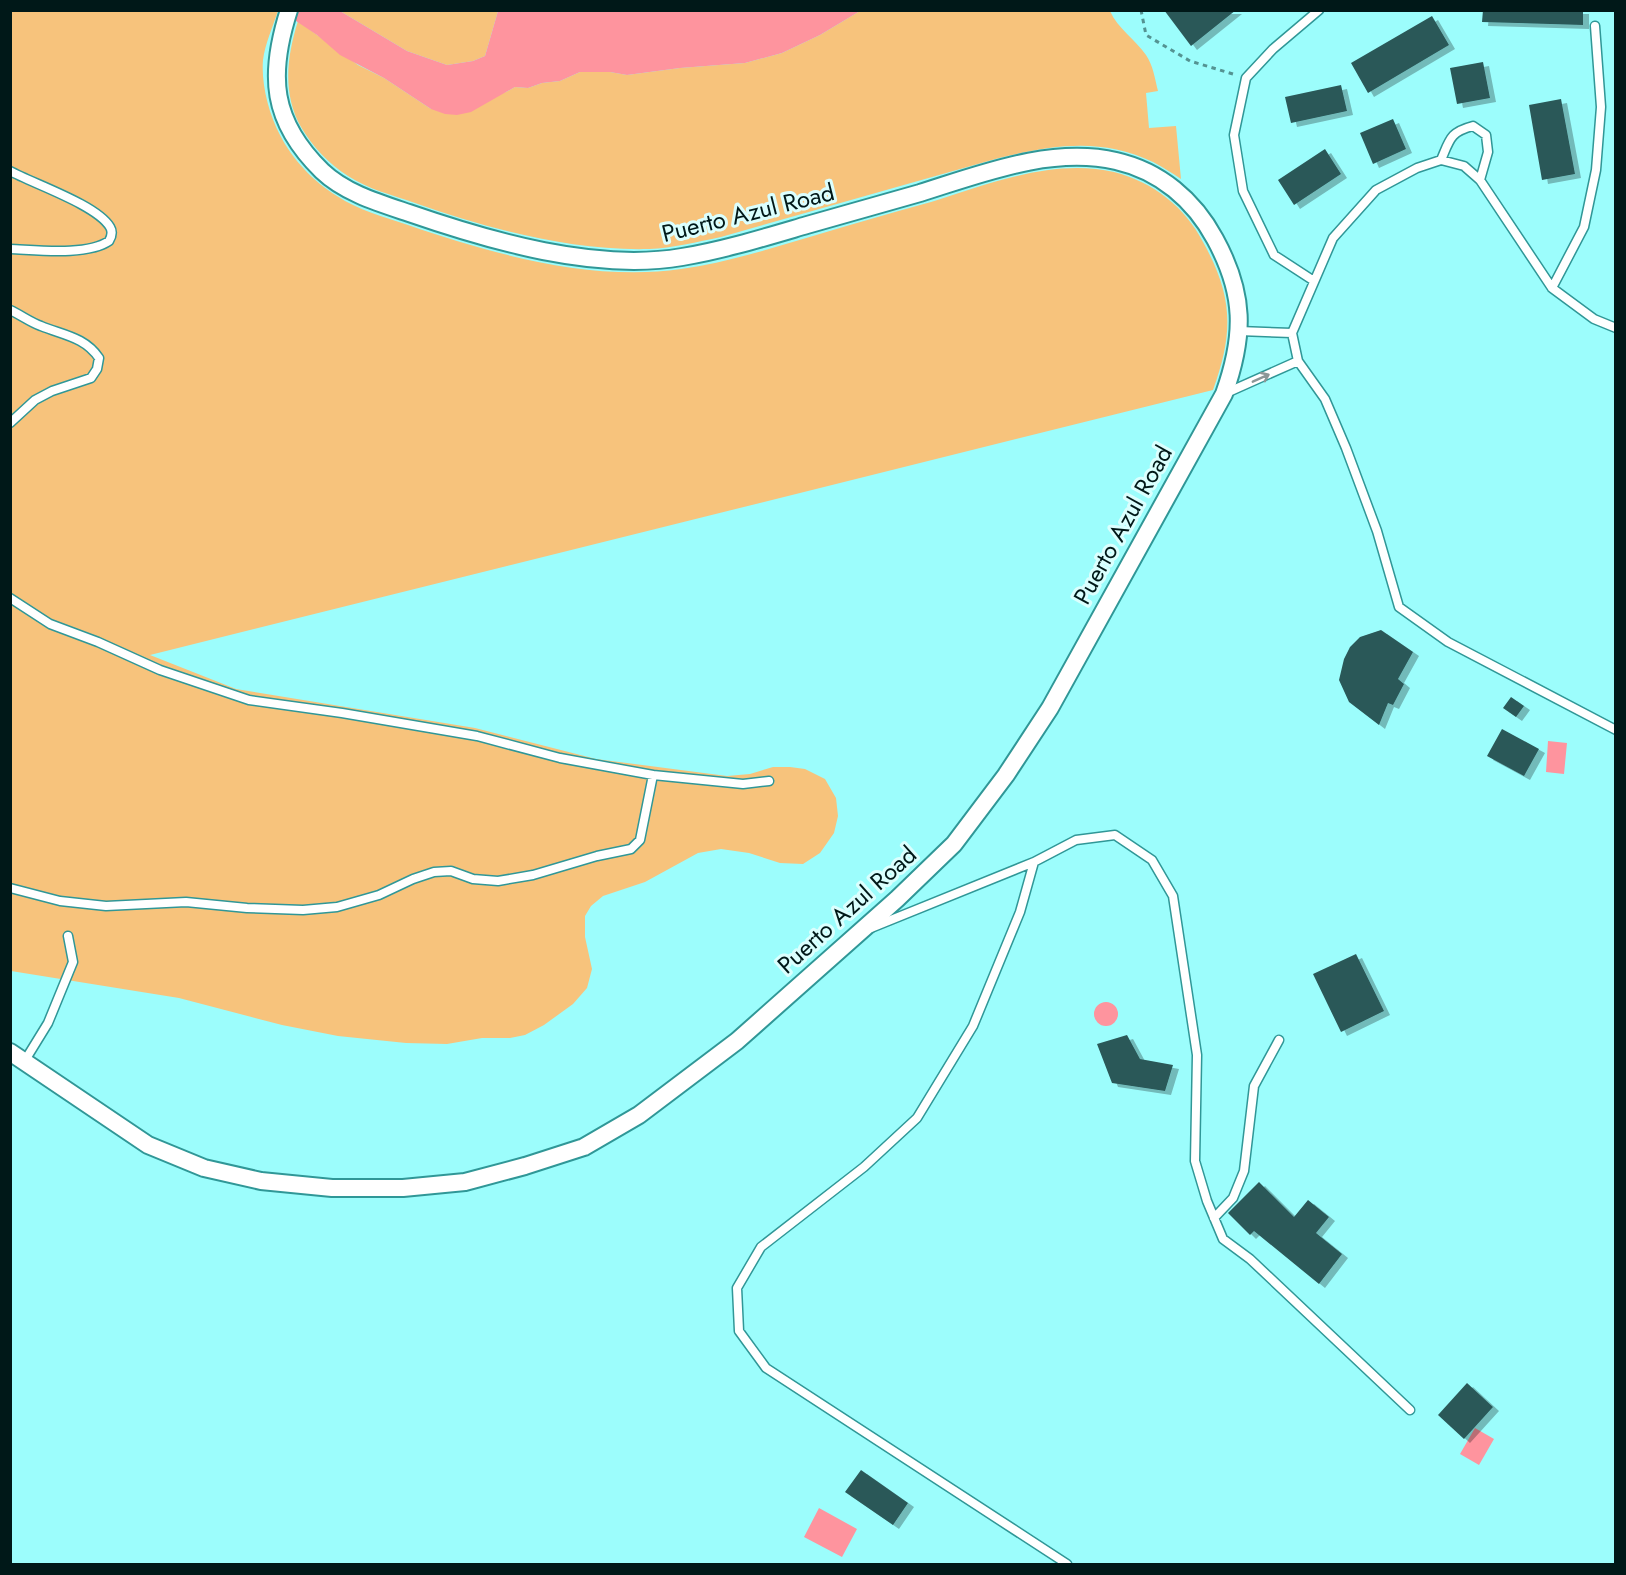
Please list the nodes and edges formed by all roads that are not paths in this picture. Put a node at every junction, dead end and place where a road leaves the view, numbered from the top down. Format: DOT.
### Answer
graph roads {
  1 [pos="289,10"];
  2 [pos="1319,10"];
  3 [pos="1595,26"];
  4 [pos="1441,160"];
  5 [pos="10,171"];
  6 [pos="1480,180"];
  7 [pos="10,249"];
  8 [pos="1314,280"];
  9 [pos="1552,288"];
  10 [pos="10,310"];
  11 [pos="1616,328"];
  12 [pos="1239,331"];
  13 [pos="1292,333"];
  14 [pos="1298,360"];
  15 [pos="1224,394"];
  16 [pos="10,423"];
  17 [pos="10,598"];
  18 [pos="1616,730"];
  19 [pos="653,775"];
  20 [pos="770,781"];
  21 [pos="1034,862"];
  22 [pos="10,888"];
  23 [pos="857,934"];
  24 [pos="68,936"];
  25 [pos="1279,1041"];
  26 [pos="17,1057"];
  27 [pos="1214,1218"];
  28 [pos="1410,1410"];
  29 [pos="1067,1564"];
  1 -- 12 [label="street, Puerto Azul Road"];
  2 -- 8 [label="lane"];
  3 -- 9 [label="lane"];
  4 -- 6 [label="lane"];
  4 -- 6 [label="lane"];
  4 -- 8 [label="lane"];
  5 -- 7 [label="lane"];
  6 -- 9 [label="lane"];
  8 -- 13 [label="lane"];
  9 -- 11 [label="lane"];
  10 -- 16 [label="lane"];
  12 -- 13 [label="lane"];
  12 -- 15 [label="street, Puerto Azul Road"];
  13 -- 14 [label="lane"];
  15 -- 14 [label="lane, one-way"];
  14 -- 18 [label="lane"];
  15 -- 23 [label="street, Puerto Azul Road"];
  17 -- 19 [label="lane"];
  19 -- 20 [label="lane"];
  19 -- 22 [label="lane"];
  21 -- 23 [label="lane"];
  21 -- 27 [label="lane"];
  21 -- 29 [label="lane"];
  23 -- 26 [label="street, Puerto Azul Road"];
  24 -- 26 [label="lane"];
  25 -- 27 [label="lane"];
  27 -- 28 [label="lane"];
}
